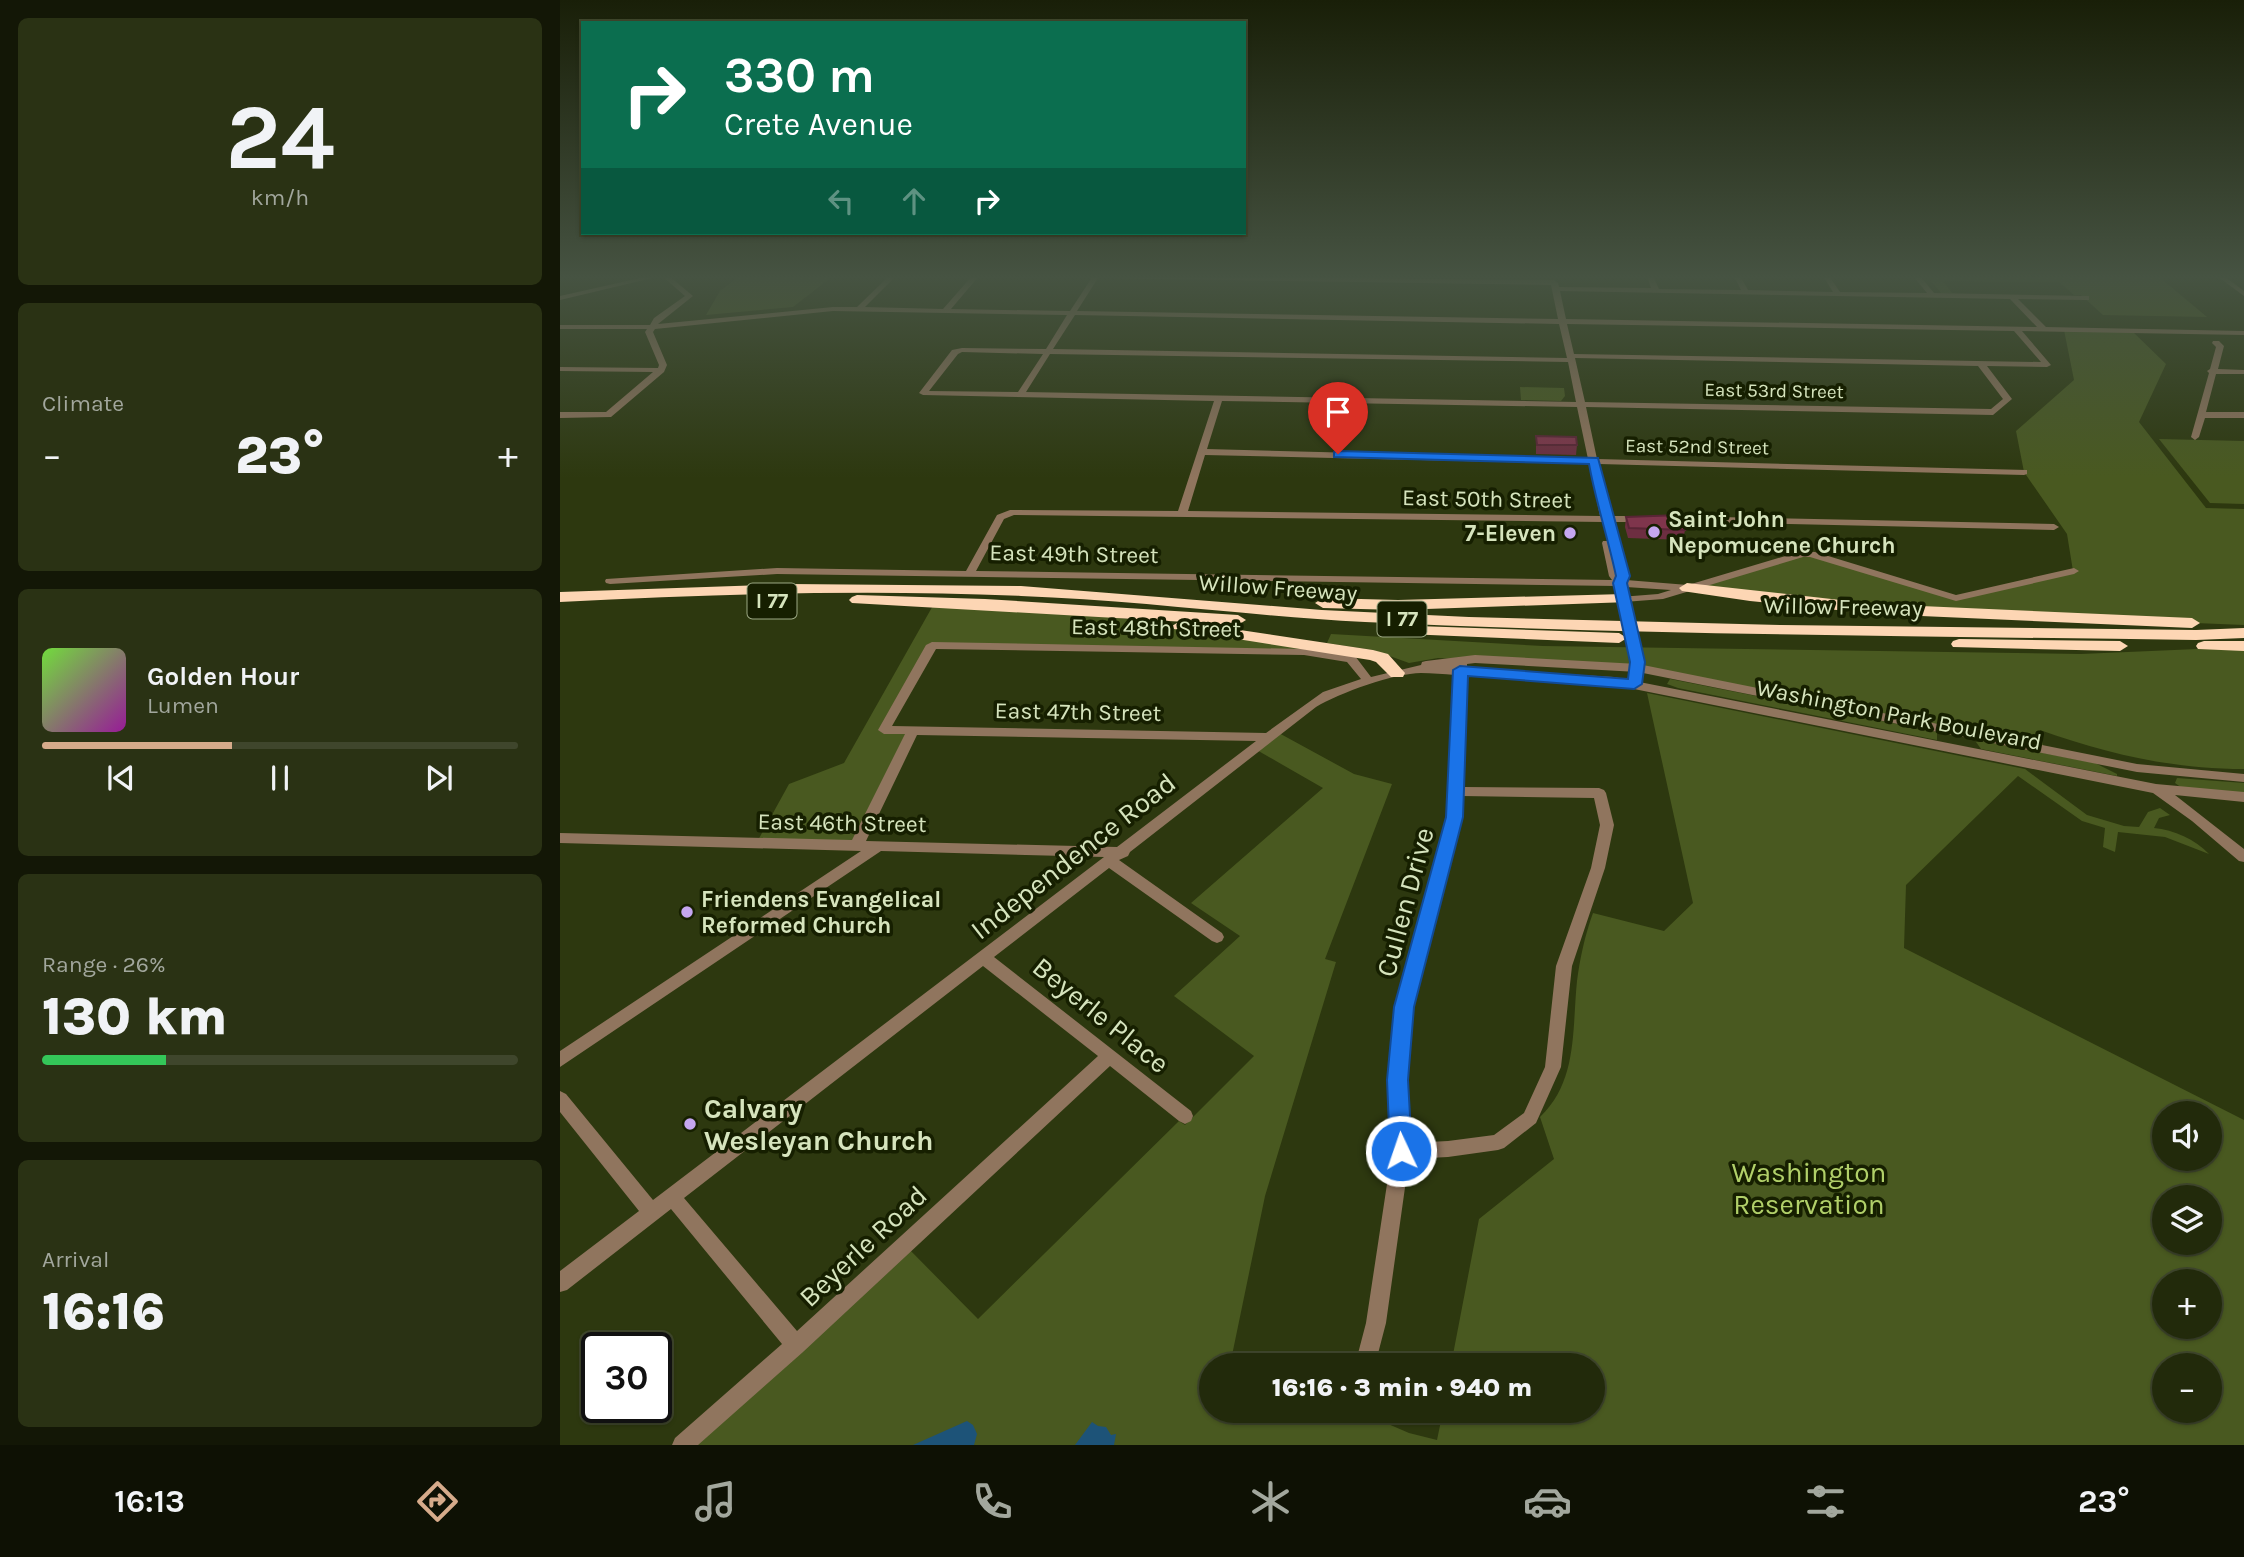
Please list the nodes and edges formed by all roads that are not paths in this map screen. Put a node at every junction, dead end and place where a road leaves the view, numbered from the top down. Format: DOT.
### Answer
graph roads {
  1 [pos="654,343"];
  2 [pos="1053,343"];
  3 [pos="1569,343"];
  4 [pos="2029,343"];
  5 [pos="2216,343"];
  6 [pos="958,351"];
  7 [pos="1048,351"];
  8 [pos="1572,358"];
  9 [pos="1980,363"];
  10 [pos="560,369"];
  11 [pos="662,370"];
  12 [pos="2211,371"];
  13 [pos="2244,372"];
  14 [pos="1021,394"];
  15 [pos="1219,397"];
  16 [pos="1582,405"];
  17 [pos="560,415"];
  18 [pos="2202,415"];
  19 [pos="2244,415"];
  20 [pos="2195,437"];
  21 [pos="1202,452"];
  22 [pos="1594,461"];
  23 [pos="2024,472"];
  24 [pos="1182,514"];
  25 [pos="1606,519"];
  26 [pos="2054,527"];
  27 [pos="2074,571"];
  28 [pos="969,574"];
  29 [pos="610,581"];
  30 [pos="1620,583"];
  31 [pos="1687,589"];
  32 [pos="560,597"];
  33 [pos="1150,601"];
  34 [pos="1625,603"];
  35 [pos="560,608"];
  36 [pos="1045,608"];
  37 [pos="2244,625"];
  38 [pos="2244,633"];
  39 [pos="2244,646"];
  40 [pos="1637,662"];
  41 [pos="1461,665"];
  42 [pos="1397,673"];
  43 [pos="1368,681"];
  44 [pos="1634,684"];
  45 [pos="884,730"];
  46 [pos="913,730"];
  47 [pos="1271,737"];
  48 [pos="2116,764"];
  49 [pos="2244,778"];
  50 [pos="2156,789"];
  51 [pos="1457,791"];
  52 [pos="2244,797"];
  53 [pos="560,838"];
  54 [pos="857,844"];
  55 [pos="880,845"];
  56 [pos="1116,857"];
  57 [pos="2244,857"];
  58 [pos="1217,937"];
  59 [pos="983,959"];
  60 [pos="1110,1056"];
  61 [pos="560,1060"];
  62 [pos="560,1099"];
  63 [pos="1185,1116"];
  64 [pos="1401,1151"];
  65 [pos="672,1197"];
  66 [pos="652,1213"];
  67 [pos="560,1283"];
  68 [pos="796,1345"];
  69 [pos="1367,1353"];
  70 [pos="682,1445"];
  1 -- 11 [label="street"];
  2 -- 7 [label="street"];
  3 -- 8 [label="street"];
  4 -- 9 [label="street"];
  5 -- 12 [label="street"];
  6 -- 7 [label="street"];
  6 -- 14 [label="street, East 53rd Street"];
  7 -- 8 [label="street"];
  7 -- 14 [label="street"];
  8 -- 9 [label="street"];
  8 -- 16 [label="street"];
  9 -- 16 [label="street, East 53rd Street"];
  10 -- 11 [label="street"];
  11 -- 17 [label="street"];
  12 -- 13 [label="street"];
  12 -- 18 [label="street"];
  14 -- 15 [label="street, East 53rd Street"];
  15 -- 16 [label="street, East 53rd Street"];
  15 -- 21 [label="street"];
  16 -- 22 [label="street"];
  18 -- 19 [label="street"];
  18 -- 20 [label="street"];
  21 -- 22 [label="street, East 52nd Street"];
  21 -- 24 [label="street"];
  22 -- 23 [label="street, East 52nd Street"];
  22 -- 25 [label="street"];
  24 -- 25 [label="street, East 50th Street"];
  24 -- 28 [label="street, East 50th Street"];
  25 -- 26 [label="street, East 50th Street"];
  25 -- 30 [label="street"];
  27 -- 31 [label="street"];
  28 -- 29 [label="street, East 49th Street"];
  28 -- 30 [label="street, East 49th Street"];
  30 -- 31 [label="street"];
  30 -- 34 [label="street"];
  31 -- 34 [label="street"];
  31 -- 37 [label="highway"];
  32 -- 33 [label="highway, Willow Freeway / I 77"];
  33 -- 34 [label="highway"];
  33 -- 38 [label="highway, Willow Freeway / I 77"];
  34 -- 40 [label="street, bridge"];
  35 -- 36 [label="highway, Willow Freeway / I 77"];
  36 -- 39 [label="highway, Willow Freeway / I 77"];
  36 -- 42 [label="highway"];
  40 -- 41 [label="street"];
  40 -- 44 [label="street"];
  40 -- 48 [label="street, Washington Park Boulevard"];
  41 -- 42 [label="street, Independence Road"];
  41 -- 44 [label="street, Washington Park Boulevard"];
  41 -- 51 [label="street, Cullen Drive"];
  42 -- 43 [label="street, Independence Road"];
  43 -- 45 [label="street, East 48th Street"];
  43 -- 47 [label="street, Independence Road"];
  44 -- 50 [label="street, Washington Park Boulevard"];
  45 -- 46 [label="street, East 47th Street"];
  46 -- 47 [label="street, East 47th Street"];
  46 -- 54 [label="street"];
  47 -- 56 [label="street, Independence Road"];
  48 -- 49 [label="street, Washington Park Boulevard"];
  48 -- 50 [label="street, Washington Park Boulevard"];
  50 -- 52 [label="street, Washington Park Boulevard"];
  50 -- 57 [label="street, Washington Park Boulevard"];
  51 -- 64 [label="street, Cullen Drive"];
  51 -- 64 [label="street"];
  53 -- 54 [label="street, East 46th Street"];
  54 -- 55 [label="street, East 46th Street"];
  55 -- 56 [label="street, East 46th Street"];
  55 -- 61 [label="street"];
  56 -- 58 [label="street"];
  56 -- 59 [label="street, Independence Road"];
  59 -- 60 [label="street, Beyerle Place"];
  59 -- 65 [label="street, Independence Road"];
  60 -- 63 [label="street, Beyerle Place"];
  60 -- 68 [label="street, Beyerle Road"];
  62 -- 66 [label="street"];
  64 -- 69 [label="street, Cullen Drive"];
  65 -- 66 [label="street, Independence Road"];
  65 -- 68 [label="street"];
  66 -- 67 [label="street, Independence Road"];
  68 -- 70 [label="street, Beyerle Road"];
}
